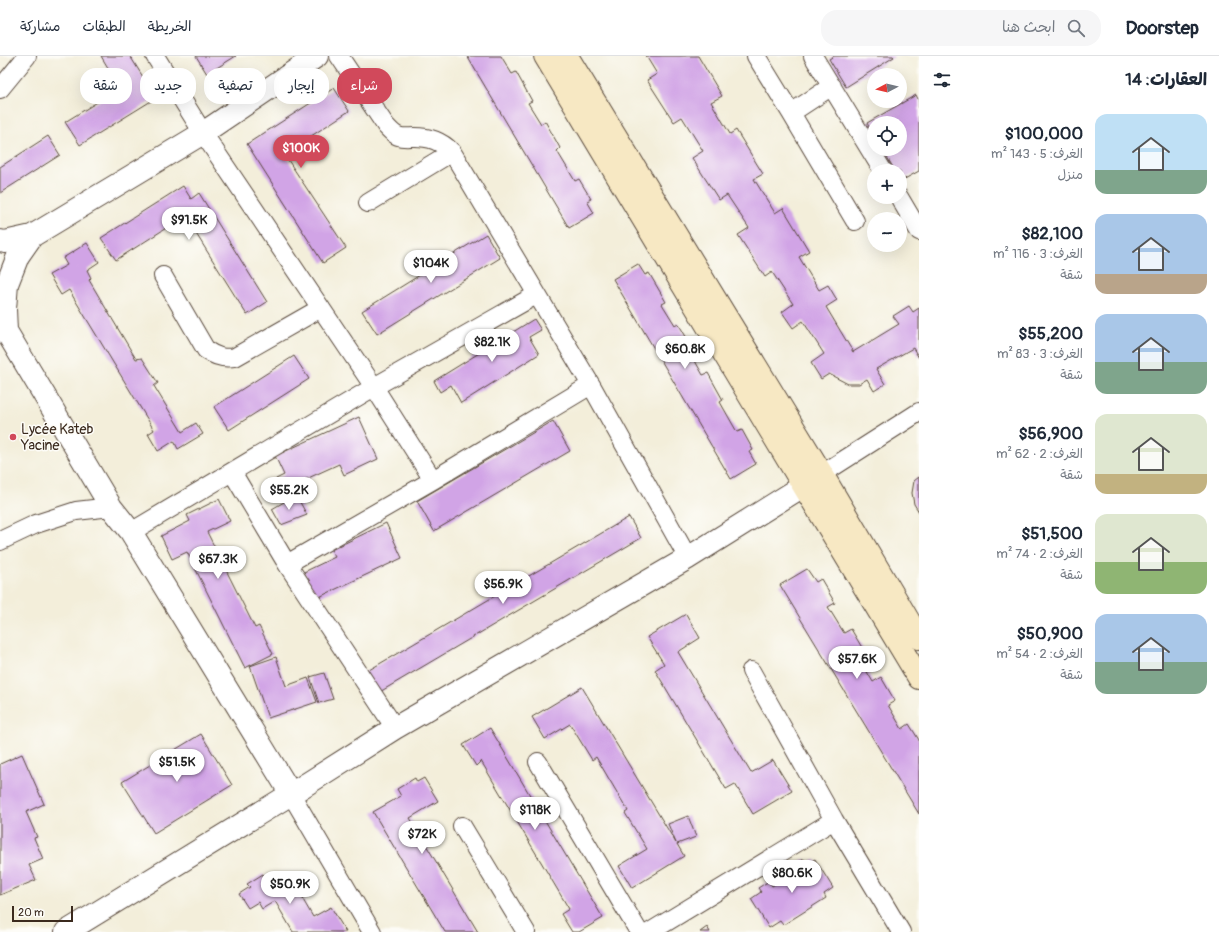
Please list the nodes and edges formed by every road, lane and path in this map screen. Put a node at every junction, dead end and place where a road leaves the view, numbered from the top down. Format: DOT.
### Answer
graph roads {
  1 [pos="27,56"];
  2 [pos="155,56"];
  3 [pos="317,56"];
  4 [pos="339,56"];
  5 [pos="545,56"];
  6 [pos="567,56"];
  7 [pos="756,56"];
  8 [pos="813,56"];
  9 [pos="832,86"];
  10 [pos="0,89"];
  11 [pos="791,113"];
  12 [pos="203,133"];
  13 [pos="452,152"];
  14 [pos="880,164"];
  15 [pos="368,203"];
  16 [pos="903,204"];
  17 [pos="855,221"];
  18 [pos="919,231"];
  19 [pos="32,236"];
  20 [pos="0,241"];
  21 [pos="163,276"];
  22 [pos="536,295"];
  23 [pos="321,308"];
  24 [pos="3,326"];
  25 [pos="591,385"];
  26 [pos="374,388"];
  27 [pos="919,412"];
  28 [pos="232,472"];
  29 [pos="822,474"];
  30 [pos="433,480"];
  31 [pos="803,485"];
  32 [pos="111,507"];
  33 [pos="132,532"];
  34 [pos="0,541"];
  35 [pos="688,558"];
  36 [pos="287,564"];
  37 [pos="919,638"];
  38 [pos="751,671"];
  39 [pos="919,678"];
  40 [pos="395,728"];
  41 [pos="538,762"];
  42 [pos="291,794"];
  43 [pos="834,820"];
  44 [pos="462,826"];
  45 [pos="66,932"];
  46 [pos="372,932"];
  47 [pos="526,932"];
  48 [pos="639,932"];
  49 [pos="650,932"];
  50 [pos="901,932"];
  1 -- 10 [label="street"];
  2 -- 12 [label="street"];
  3 -- 12 [label="street"];
  4 -- 13 [label="street"];
  5 -- 31 [label="main road"];
  6 -- 29 [label="main road"];
  7 -- 11 [label="street"];
  8 -- 9 [label="street"];
  9 -- 11 [label="street"];
  9 -- 14 [label="street"];
  11 -- 17 [label="street"];
  12 -- 19 [label="street"];
  12 -- 23 [label="street"];
  13 -- 15 [label="street"];
  13 -- 22 [label="street"];
  16 -- 18 [label="street"];
  19 -- 20 [label="street"];
  19 -- 24 [label="street"];
  21 -- 23 [label="street"];
  22 -- 25 [label="street"];
  22 -- 26 [label="street"];
  23 -- 26 [label="street"];
  24 -- 32 [label="street"];
  25 -- 30 [label="street"];
  25 -- 35 [label="street"];
  26 -- 28 [label="street"];
  26 -- 30 [label="street"];
  27 -- 29 [label="street"];
  28 -- 33 [label="street"];
  28 -- 36 [label="street"];
  29 -- 31 [label="street"];
  29 -- 37 [label="main road"];
  30 -- 36 [label="street"];
  31 -- 35 [label="street"];
  31 -- 39 [label="main road"];
  32 -- 33 [label="street"];
  32 -- 34 [label="street"];
  33 -- 42 [label="street"];
  35 -- 40 [label="street"];
  36 -- 40 [label="street"];
  38 -- 43 [label="street"];
  40 -- 42 [label="street"];
  41 -- 48 [label="street"];
  42 -- 45 [label="street"];
  42 -- 46 [label="street"];
  43 -- 49 [label="street"];
  43 -- 50 [label="street"];
  44 -- 47 [label="street"];
}
